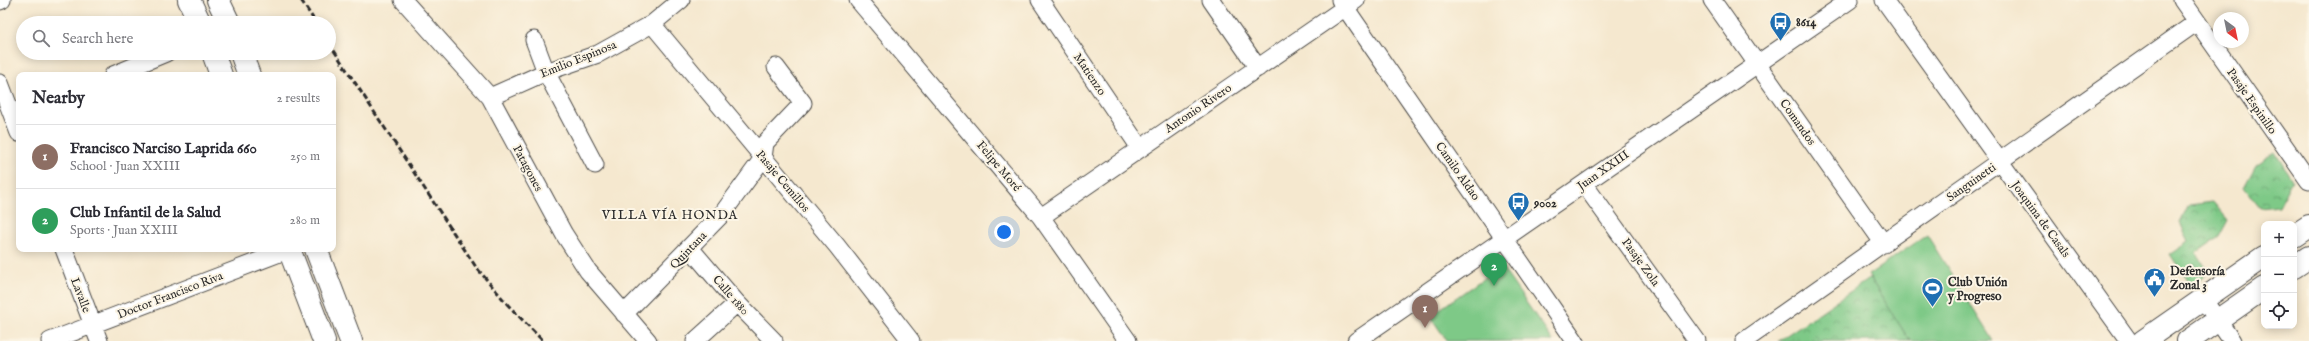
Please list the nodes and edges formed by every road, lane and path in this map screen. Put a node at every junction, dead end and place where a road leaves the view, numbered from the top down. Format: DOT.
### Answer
graph roads {
  1 [pos="189,0"];
  2 [pos="218,0"];
  3 [pos="403,0"];
  4 [pos="681,0"];
  5 [pos="858,0"];
  6 [pos="1040,0"];
  7 [pos="1211,0"];
  8 [pos="1712,0"];
  9 [pos="1850,0"];
  10 [pos="1884,0"];
  11 [pos="2182,0"];
  12 [pos="1347,2"];
  13 [pos="197,16"];
  14 [pos="226,16"];
  15 [pos="2197,22"];
  16 [pos="652,24"];
  17 [pos="534,40"];
  18 [pos="149,60"];
  19 [pos="216,60"];
  20 [pos="244,60"];
  21 [pos="1757,64"];
  22 [pos="776,67"];
  23 [pos="1258,68"];
  24 [pos="120,72"];
  25 [pos="221,72"];
  26 [pos="248,72"];
  27 [pos="546,72"];
  28 [pos="0,83"];
  29 [pos="490,97"];
  30 [pos="11,117"];
  31 [pos="16,127"];
  32 [pos="1140,148"];
  33 [pos="763,158"];
  34 [pos="2000,162"];
  35 [pos="595,165"];
  36 [pos="2309,181"];
  37 [pos="1584,184"];
  38 [pos="1041,217"];
  39 [pos="2309,226"];
  40 [pos="2297,234"];
  41 [pos="1505,238"];
  42 [pos="1884,244"];
  43 [pos="690,248"];
  44 [pos="65,252"];
  45 [pos="281,252"];
  46 [pos="290,252"];
  47 [pos="317,252"];
  48 [pos="2309,257"];
  49 [pos="2261,259"];
  50 [pos="2297,265"];
  51 [pos="2261,290"];
  52 [pos="2203,299"];
  53 [pos="737,303"];
  54 [pos="624,314"];
  55 [pos="2218,320"];
  56 [pos="93,324"];
  57 [pos="50,341"];
  58 [pos="99,341"];
  59 [pos="324,341"];
  60 [pos="352,341"];
  61 [pos="648,341"];
  62 [pos="695,341"];
  63 [pos="774,341"];
  64 [pos="911,341"];
  65 [pos="1128,341"];
  66 [pos="1356,341"];
  67 [pos="1575,341"];
  68 [pos="1697,341"];
  69 [pos="1744,341"];
  70 [pos="2129,341"];
  71 [pos="2143,341"];
  72 [pos="2188,341"];
  73 [pos="2232,341"];
  1 -- 13 [label="main road"];
  2 -- 14 [label="main road"];
  3 -- 29 [label="street, Patagones"];
  4 -- 16 [label="street, Emilio Espinosa"];
  5 -- 38 [label="street, Felipe Moré"];
  6 -- 32 [label="street, Matienzo"];
  7 -- 23 [label="street"];
  8 -- 21 [label="street, Comandos"];
  9 -- 21 [label="street, Juan XXIII"];
  10 -- 34 [label="street, Joaquina de Casals"];
  11 -- 15 [label="street, Pasaje Espinillo"];
  12 -- 23 [label="street, Antonio Rivero"];
  12 -- 41 [label="street, Camilo Aldao"];
  15 -- 34 [label="street, Sanguinetti"];
  15 -- 36 [label="street, Pasaje Espinillo"];
  16 -- 27 [label="street, Emilio Espinosa"];
  16 -- 33 [label="street, Pasaje Cemillos"];
  17 -- 27 [label="street"];
  18 -- 24 [label="street"];
  19 -- 25 [label="main road"];
  20 -- 26 [label="main road"];
  21 -- 37 [label="street, Juan XXIII"];
  21 -- 42 [label="street, Comandos"];
  22 -- 33 [label="street, Quintana"];
  23 -- 32 [label="street, Antonio Rivero"];
  27 -- 29 [label="street, Emilio Espinosa"];
  27 -- 35 [label="street"];
  28 -- 30 [label="street"];
  29 -- 54 [label="street, Patagones"];
  30 -- 31 [label="street"];
  32 -- 38 [label="street, Antonio Rivero"];
  33 -- 43 [label="street, Quintana"];
  33 -- 64 [label="street, Pasaje Cemillos"];
  34 -- 42 [label="street, Sanguinetti"];
  34 -- 70 [label="street, Joaquina de Casals"];
  37 -- 41 [label="street, Juan XXIII"];
  37 -- 68 [label="street, Pasaje Zola"];
  38 -- 65 [label="street, Felipe Moré"];
  39 -- 40 [label="main road"];
  41 -- 66 [label="street, Juan XXIII"];
  41 -- 67 [label="street, Camilo Aldao"];
  42 -- 69 [label="street, Sanguinetti"];
  43 -- 53 [label="street, Calle 1880"];
  43 -- 54 [label="street, Quintana"];
  44 -- 56 [label="street, Lavalle"];
  45 -- 56 [label="street, Doctor Francisco Riva"];
  46 -- 59 [label="main road"];
  47 -- 60 [label="main road"];
  48 -- 50 [label="main road"];
  49 -- 52 [label="main road"];
  51 -- 55 [label="main road"];
  52 -- 55 [label="street"];
  52 -- 71 [label="main road"];
  53 -- 62 [label="street"];
  53 -- 63 [label="street, Calle 1880"];
  54 -- 61 [label="street, Patagones"];
  55 -- 72 [label="main road"];
  55 -- 73 [label="street"];
  56 -- 57 [label="street, Doctor Francisco Riva"];
  56 -- 58 [label="street, Lavalle"];
}
